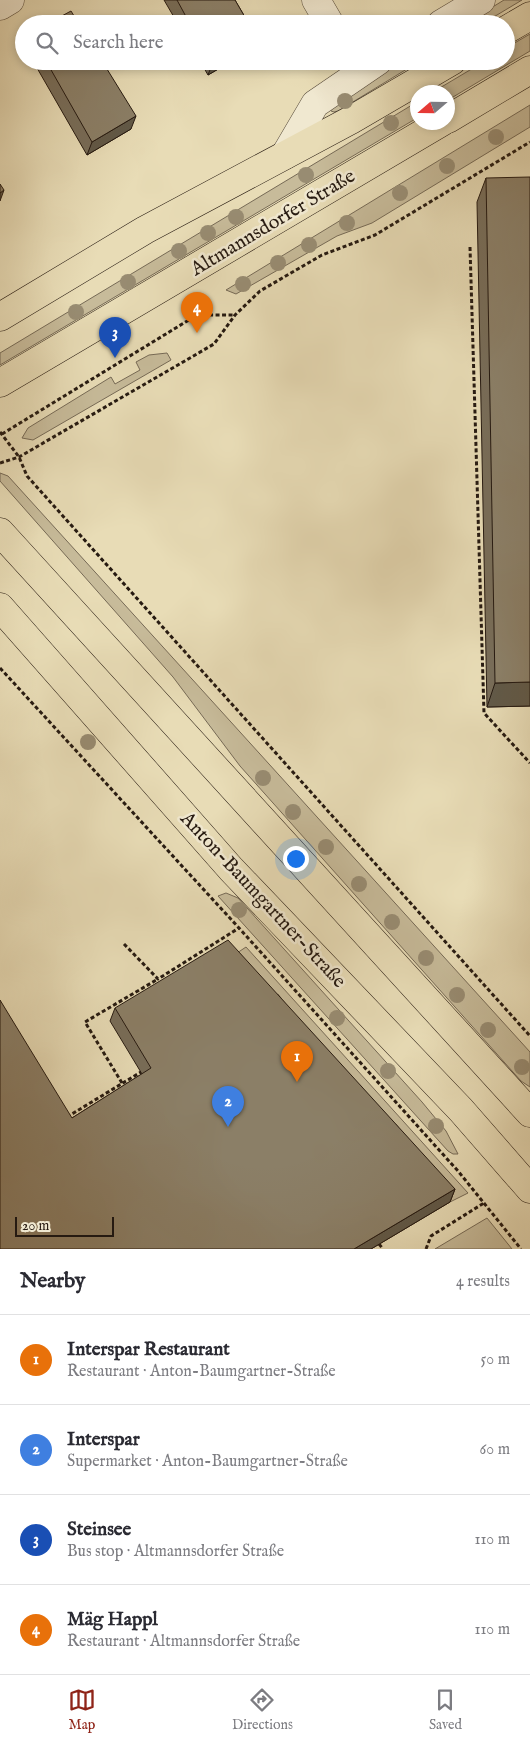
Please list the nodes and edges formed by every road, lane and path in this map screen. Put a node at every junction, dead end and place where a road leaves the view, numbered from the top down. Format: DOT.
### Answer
graph roads {
  1 [pos="10,0"];
  2 [pos="316,0"];
  3 [pos="481,0"];
  4 [pos="0,6"];
  5 [pos="325,15"];
  6 [pos="456,15"];
  7 [pos="530,16"];
  8 [pos="515,25"];
  9 [pos="358,70"];
  10 [pos="437,70"];
  11 [pos="530,70"];
  12 [pos="455,115"];
  13 [pos="428,130"];
  14 [pos="530,142"];
  15 [pos="285,155"];
  16 [pos="470,246"];
  17 [pos="235,315"];
  18 [pos="0,317"];
  19 [pos="0,383"];
  20 [pos="1,433"];
  21 [pos="19,457"];
  22 [pos="0,462"];
  23 [pos="0,532"];
  24 [pos="0,607"];
  25 [pos="0,668"];
  26 [pos="530,763"];
  27 [pos="239,928"];
  28 [pos="124,944"];
  29 [pos="158,979"];
  30 [pos="530,1036"];
  31 [pos="141,1072"];
  32 [pos="122,1083"];
  33 [pos="530,1113"];
  34 [pos="60,1121"];
  35 [pos="530,1189"];
  36 [pos="484,1204"];
  37 [pos="379,1244"];
  38 [pos="383,1249"];
  39 [pos="426,1249"];
  40 [pos="521,1249"];
  1 -- 4 [label="street"];
  2 -- 5 [label="street"];
  3 -- 6 [label="street"];
  7 -- 8 [label="main road"];
  9 -- 15 [label="street"];
  10 -- 15 [label="main road"];
  11 -- 12 [label="main road"];
  13 -- 19 [label="main road, Altmannsdorfer Straße"];
  14 -- 17 [label="path"];
  15 -- 18 [label="main road"];
  16 -- 26 [label="path"];
  17 -- 20 [label="path"];
  17 -- 21 [label="path"];
  20 -- 21 [label="path"];
  21 -- 22 [label="path"];
  21 -- 30 [label="path"];
  23 -- 33 [label="main road"];
  24 -- 35 [label="main road, Anton-Baumgartner-Straße"];
  25 -- 27 [label="path"];
  27 -- 29 [label="path"];
  27 -- 36 [label="path"];
  28 -- 29 [label="path"];
  29 -- 32 [label="path"];
  31 -- 32 [label="path"];
  32 -- 34 [label="path"];
  36 -- 39 [label="path"];
  36 -- 40 [label="path"];
  37 -- 38 [label="path"];
}
